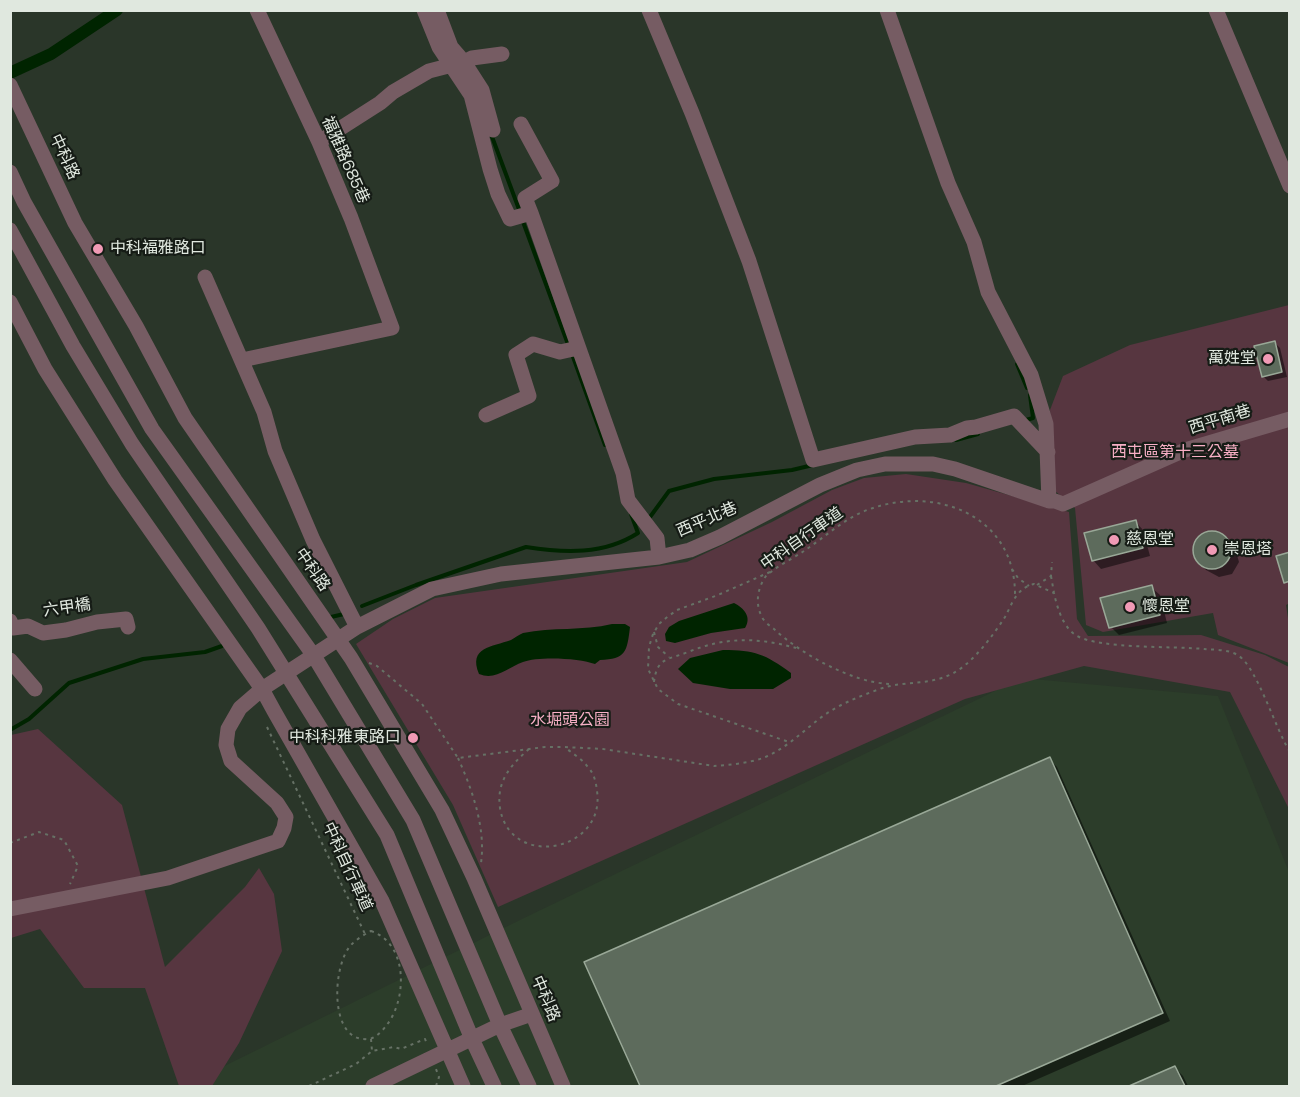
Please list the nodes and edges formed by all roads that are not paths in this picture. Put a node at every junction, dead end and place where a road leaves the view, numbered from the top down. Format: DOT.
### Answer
graph roads {
  1 [pos="257,10"];
  2 [pos="424,10"];
  3 [pos="437,10"];
  4 [pos="649,10"];
  5 [pos="887,10"];
  6 [pos="1216,10"];
  7 [pos="502,54"];
  8 [pos="457,64"];
  9 [pos="10,85"];
  10 [pos="521,124"];
  11 [pos="493,130"];
  12 [pos="319,142"];
  13 [pos="10,172"];
  14 [pos="1290,186"];
  15 [pos="531,213"];
  16 [pos="10,230"];
  17 [pos="205,277"];
  18 [pos="10,302"];
  19 [pos="578,348"];
  20 [pos="242,360"];
  21 [pos="486,415"];
  22 [pos="1290,418"];
  23 [pos="1048,452"];
  24 [pos="1056,503"];
  25 [pos="659,557"];
  26 [pos="11,626"];
  27 [pos="128,627"];
  28 [pos="357,627"];
  29 [pos="338,639"];
  30 [pos="314,656"];
  31 [pos="10,660"];
  32 [pos="286,674"];
  33 [pos="262,689"];
  34 [pos="35,690"];
  35 [pos="10,909"];
  36 [pos="532,1014"];
  37 [pos="500,1025"];
  38 [pos="472,1039"];
  39 [pos="447,1051"];
  40 [pos="372,1086"];
  41 [pos="463,1086"];
  42 [pos="494,1086"];
  43 [pos="529,1086"];
  44 [pos="563,1086"];
  1 -- 12 [label="street, 福雅路685巷"];
  2 -- 8 [label="street"];
  3 -- 8 [label="street"];
  4 -- 23 [label="street"];
  5 -- 23 [label="street"];
  6 -- 14 [label="street"];
  7 -- 8 [label="street"];
  8 -- 11 [label="street"];
  8 -- 12 [label="street"];
  8 -- 15 [label="street"];
  9 -- 29 [label="street, 中科路"];
  10 -- 15 [label="street"];
  12 -- 20 [label="street, 福雅路685巷"];
  13 -- 30 [label="street"];
  15 -- 19 [label="street"];
  16 -- 32 [label="street"];
  17 -- 20 [label="street"];
  18 -- 33 [label="street"];
  19 -- 21 [label="street"];
  19 -- 25 [label="street"];
  20 -- 28 [label="street"];
  22 -- 24 [label="street, 西平南巷"];
  23 -- 24 [label="street"];
  24 -- 25 [label="street, 西平北巷"];
  25 -- 28 [label="street, 西平北巷"];
  26 -- 27 [label="street, 六甲橋"];
  28 -- 29 [label="street, 西平北巷"];
  29 -- 30 [label="street, 西平北巷"];
  29 -- 36 [label="street, 中科路"];
  30 -- 32 [label="street, 西平北巷"];
  30 -- 37 [label="street"];
  31 -- 34 [label="street"];
  32 -- 33 [label="street, 西平北巷"];
  32 -- 38 [label="street"];
  33 -- 35 [label="street, 西平北巷"];
  33 -- 39 [label="street"];
  36 -- 37 [label="street"];
  36 -- 44 [label="street, 中科路"];
  37 -- 38 [label="street"];
  37 -- 43 [label="street"];
  38 -- 39 [label="street"];
  38 -- 42 [label="street"];
  39 -- 40 [label="street"];
  39 -- 41 [label="street"];
}
